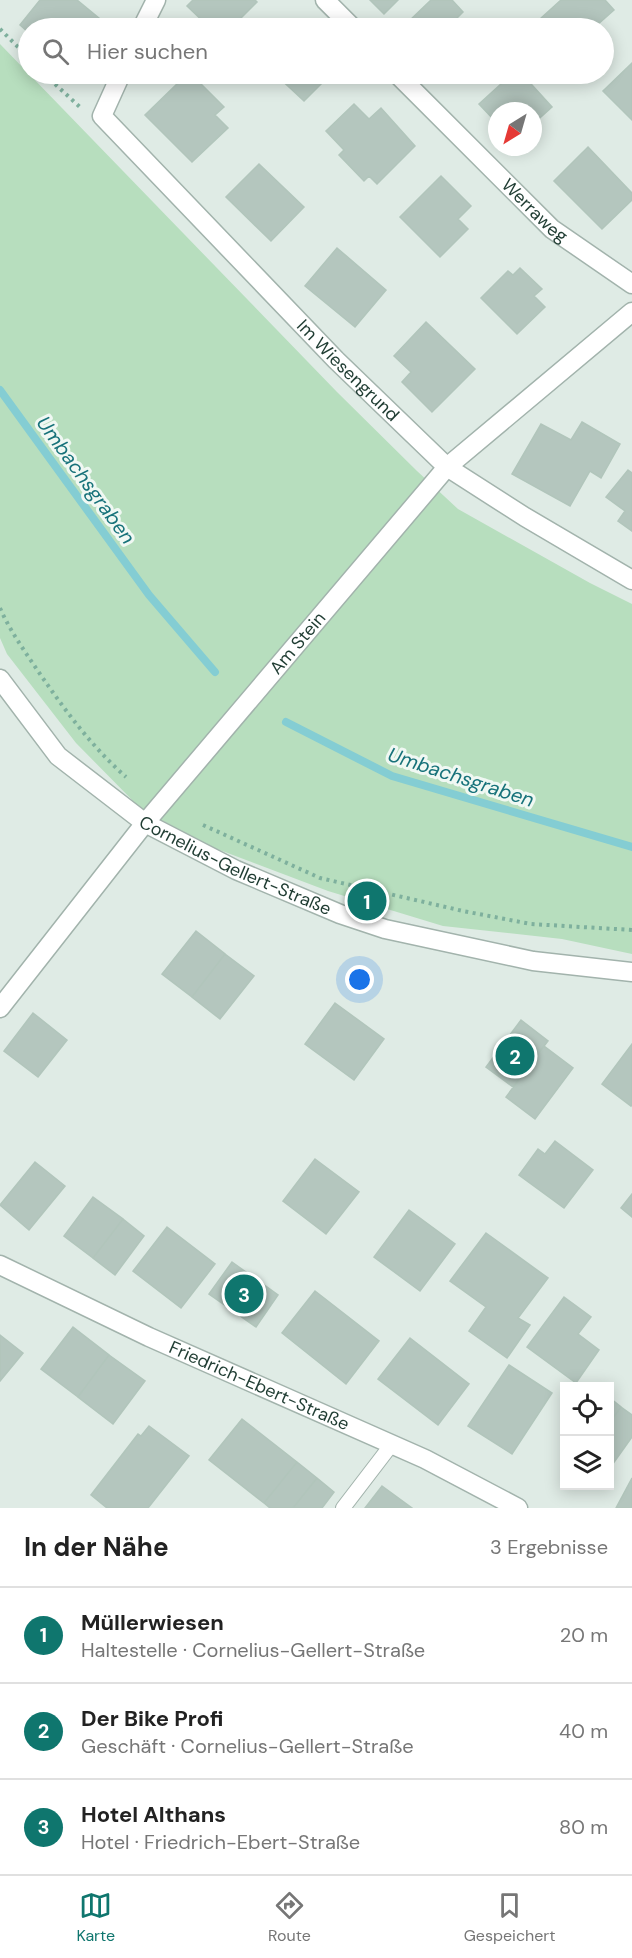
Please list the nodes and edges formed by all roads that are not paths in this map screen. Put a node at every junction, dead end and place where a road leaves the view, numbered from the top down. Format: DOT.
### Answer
graph roads {
  1 [pos="156,0"];
  2 [pos="325,0"];
  3 [pos="147,18"];
  4 [pos="342,18"];
  5 [pos="116,84"];
  6 [pos="407,84"];
  7 [pos="632,284"];
  8 [pos="632,312"];
  9 [pos="447,467"];
  10 [pos="632,580"];
  11 [pos="0,679"];
  12 [pos="145,822"];
  13 [pos="632,972"];
  14 [pos="0,1008"];
  15 [pos="0,1265"];
  16 [pos="392,1444"];
  17 [pos="343,1508"];
  18 [pos="518,1508"];
  1 -- 3 [label="street"];
  2 -- 4 [label="street"];
  5 -- 9 [label="street, Im Wiesengrund"];
  6 -- 7 [label="street, Werraweg"];
  8 -- 9 [label="street, Am Stein"];
  9 -- 10 [label="street, Im Wiesengrund"];
  9 -- 12 [label="street, Am Stein"];
  11 -- 12 [label="street, Cornelius-Gellert-Straße"];
  12 -- 13 [label="street, Cornelius-Gellert-Straße"];
  12 -- 14 [label="street, Am Stein"];
  15 -- 16 [label="street, Friedrich-Ebert-Straße"];
  16 -- 17 [label="lane"];
  16 -- 18 [label="street, Friedrich-Ebert-Straße"];
}
